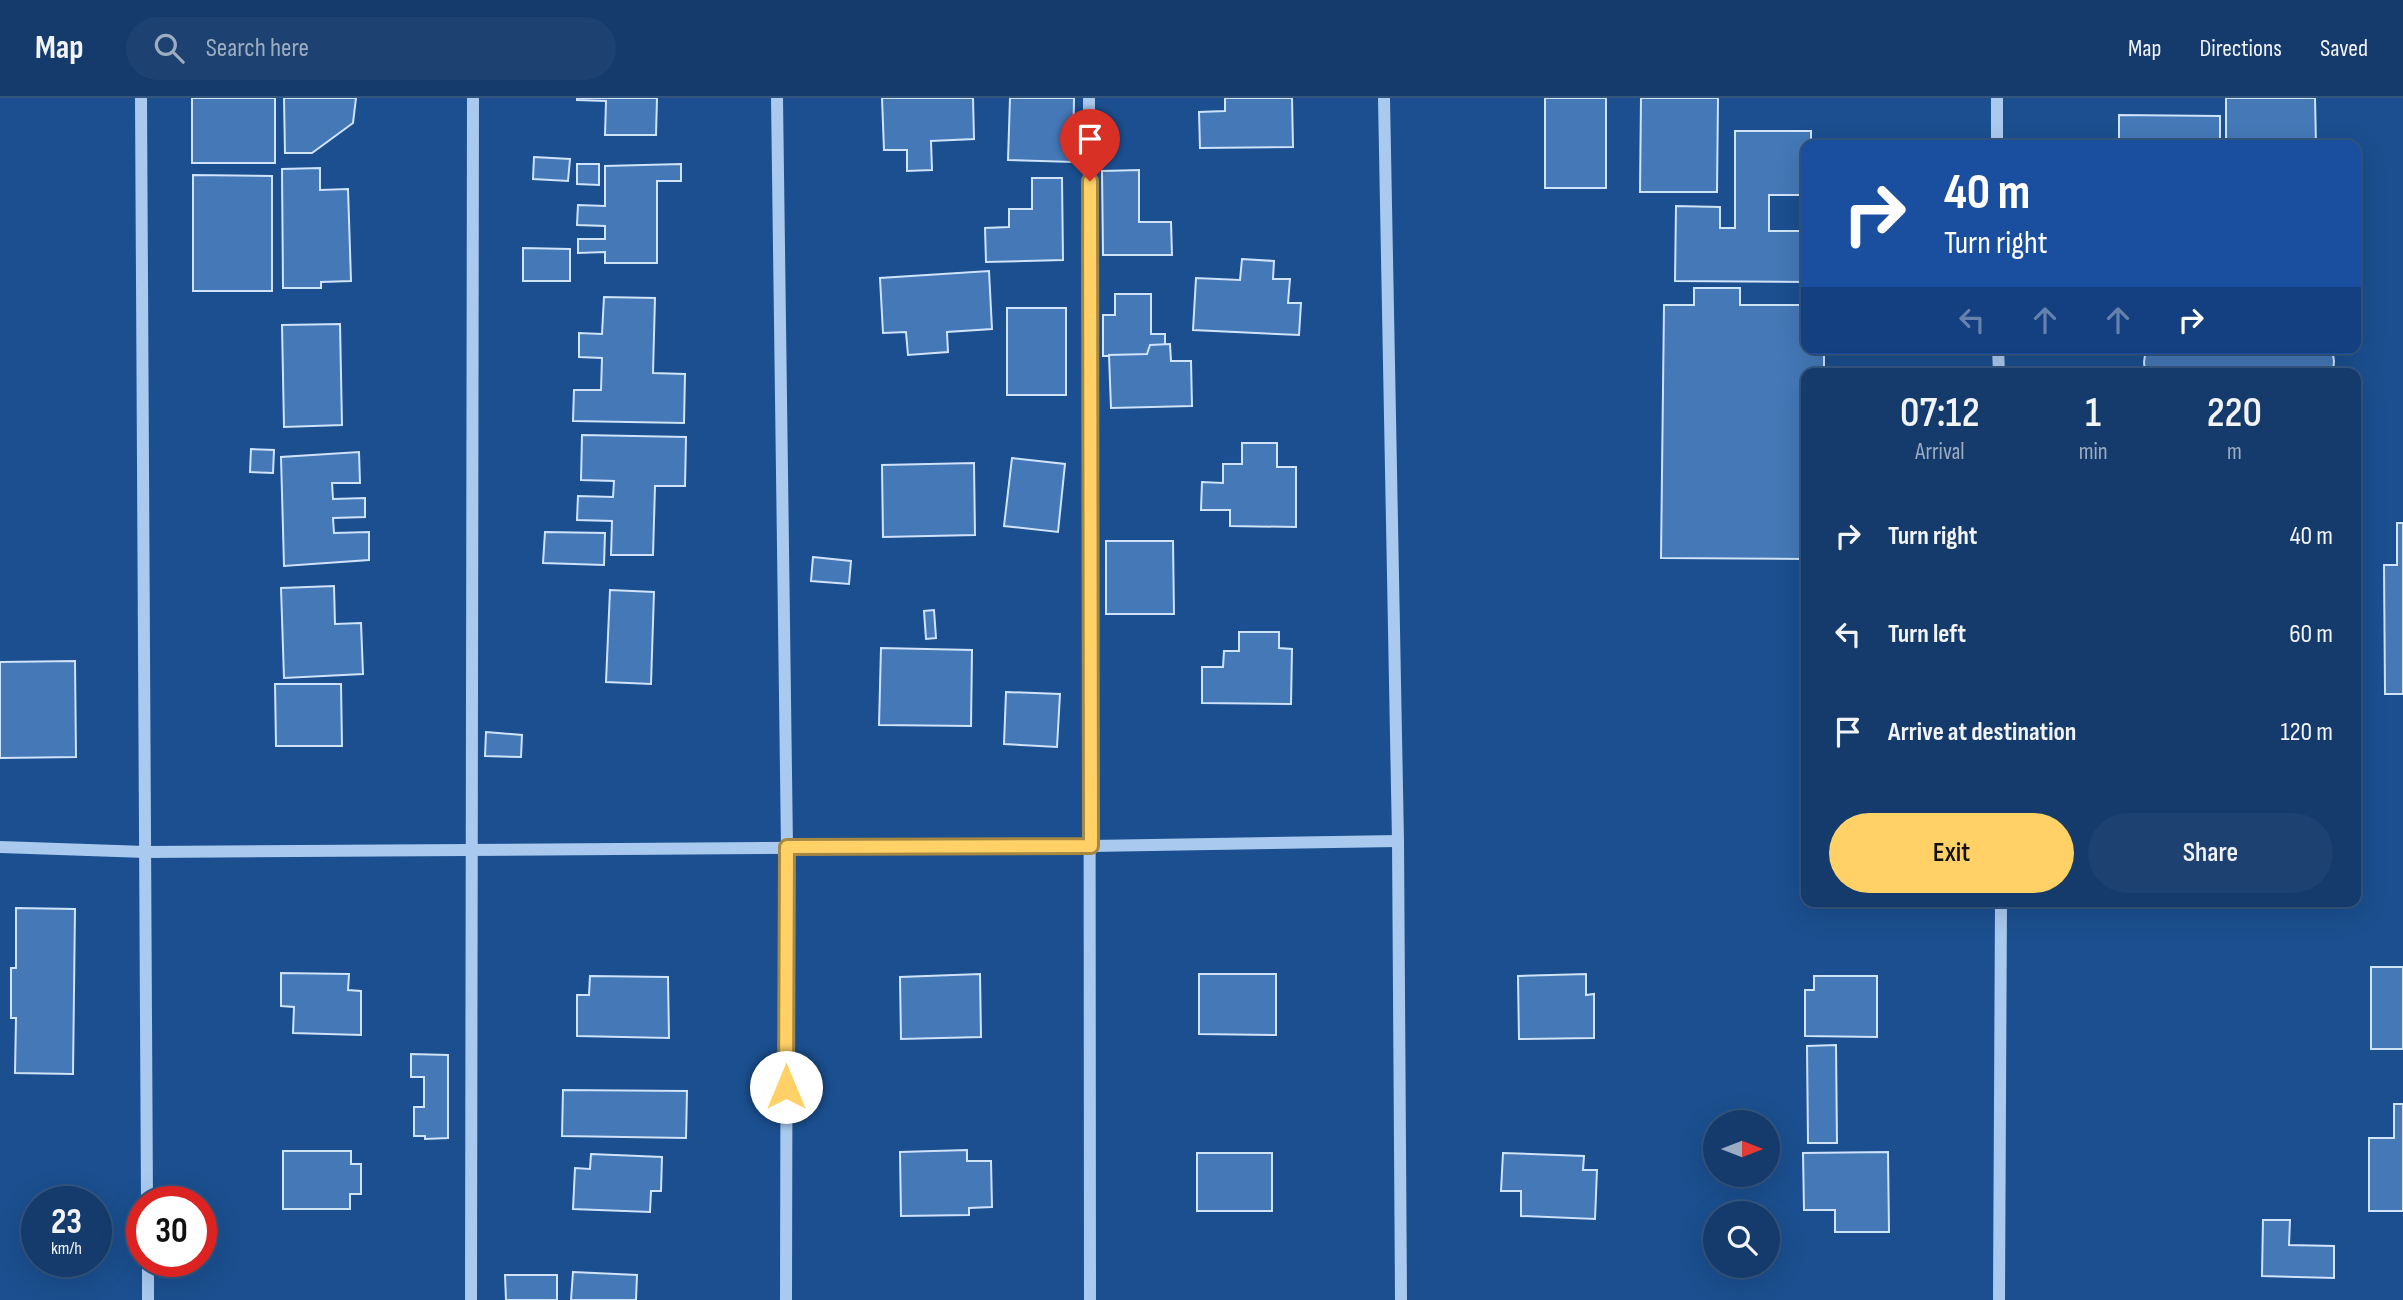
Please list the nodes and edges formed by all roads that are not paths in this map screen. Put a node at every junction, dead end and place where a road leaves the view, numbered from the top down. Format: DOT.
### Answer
graph roads {
  1 [pos="141,98"];
  2 [pos="472,98"];
  3 [pos="777,98"];
  4 [pos="1089,98"];
  5 [pos="1384,98"];
  6 [pos="1997,98"];
  7 [pos="1997,140"];
  8 [pos="1398,841"];
  9 [pos="1091,846"];
  10 [pos="0,847"];
  11 [pos="787,847"];
  12 [pos="471,850"];
  13 [pos="146,852"];
  14 [pos="2001,907"];
  15 [pos="147,1186"];
  16 [pos="148,1277"];
  17 [pos="148,1300"];
  18 [pos="471,1300"];
  19 [pos="786,1300"];
  20 [pos="1090,1300"];
  21 [pos="1401,1300"];
  22 [pos="1999,1300"];
  1 -- 13 [label="street"];
  2 -- 12 [label="street"];
  3 -- 11 [label="street"];
  4 -- 9 [label="street"];
  5 -- 8 [label="street"];
  6 -- 7 [label="street"];
  8 -- 9 [label="street"];
  8 -- 21 [label="street"];
  9 -- 11 [label="street"];
  9 -- 20 [label="street"];
  10 -- 13 [label="street"];
  11 -- 12 [label="street"];
  11 -- 19 [label="street"];
  12 -- 13 [label="street"];
  12 -- 18 [label="street"];
  13 -- 15 [label="street"];
  14 -- 22 [label="street"];
  16 -- 17 [label="street"];
}
